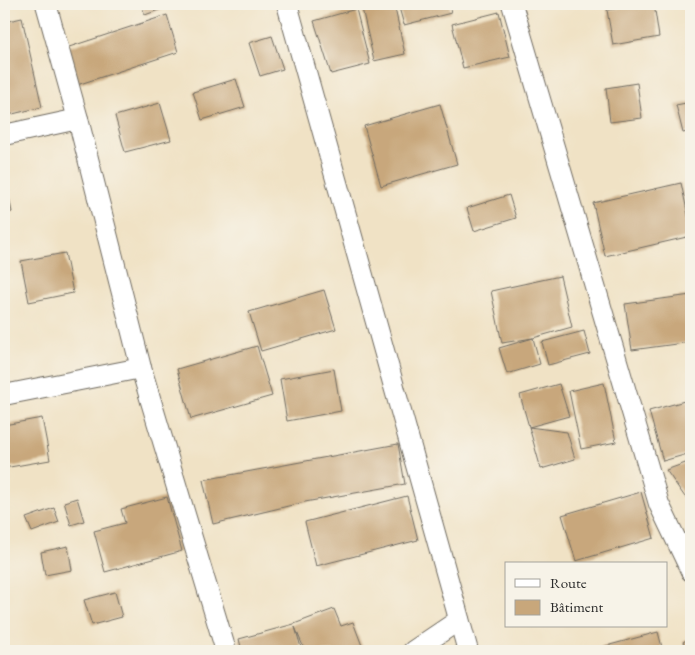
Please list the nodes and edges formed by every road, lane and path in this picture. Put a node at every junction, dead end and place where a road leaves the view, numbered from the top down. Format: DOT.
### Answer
graph roads {
  1 [pos="46,4"];
  2 [pos="287,4"];
  3 [pos="512,4"];
  4 [pos="78,119"];
  5 [pos="4,135"];
  6 [pos="141,368"];
  7 [pos="4,396"];
  8 [pos="691,571"];
  9 [pos="459,620"];
  10 [pos="226,651"];
  11 [pos="413,651"];
  12 [pos="468,651"];
  1 -- 4 [label="street"];
  2 -- 9 [label="street"];
  3 -- 8 [label="street"];
  4 -- 5 [label="street"];
  4 -- 6 [label="street"];
  6 -- 7 [label="street"];
  6 -- 10 [label="street"];
  9 -- 11 [label="street"];
  9 -- 12 [label="street"];
}
